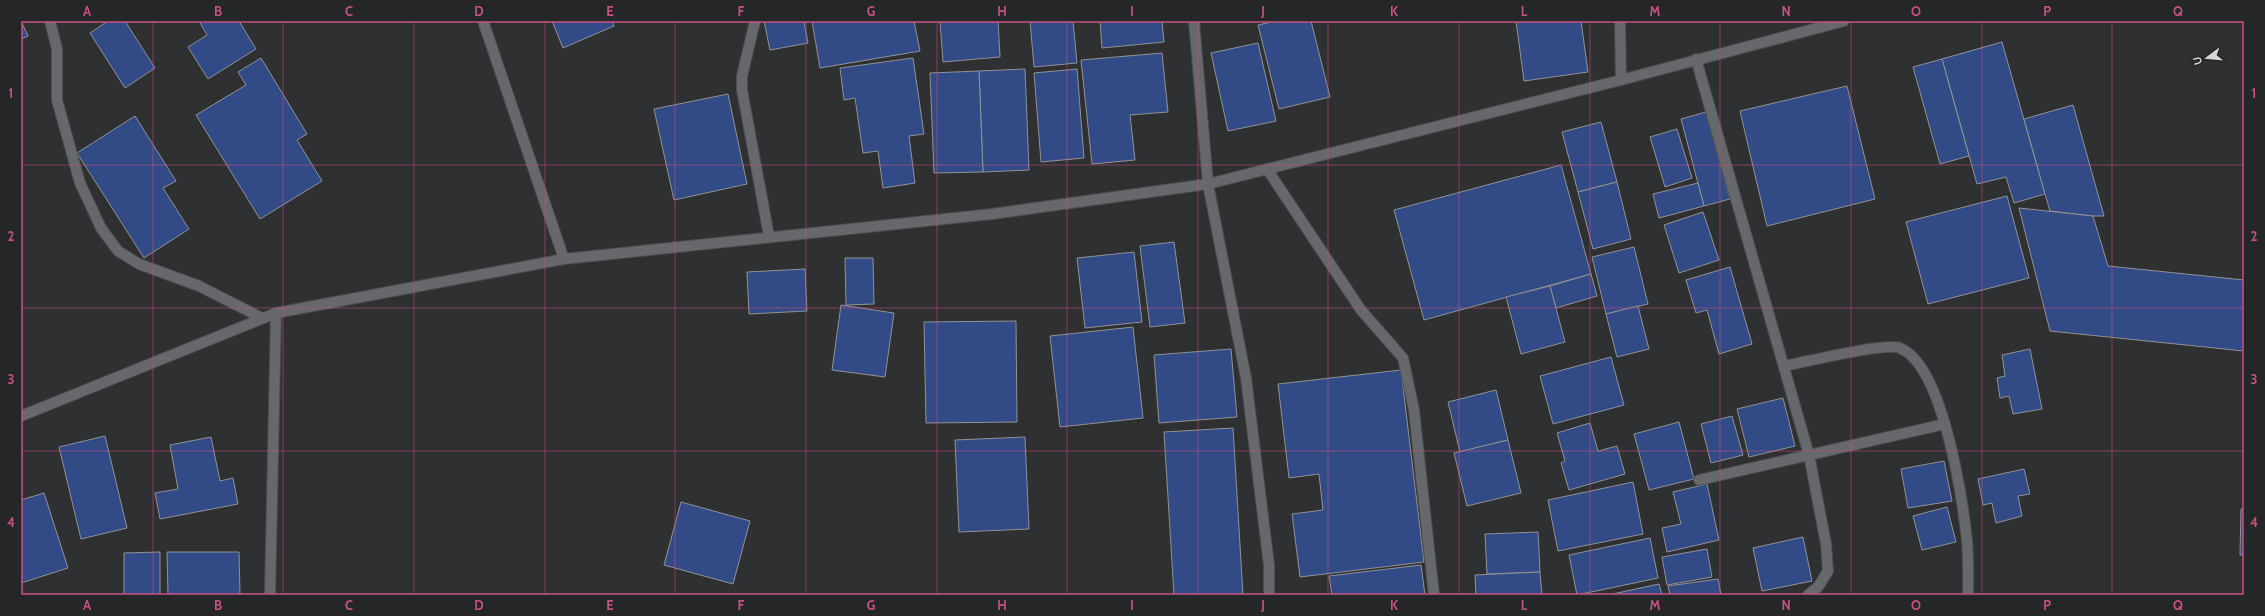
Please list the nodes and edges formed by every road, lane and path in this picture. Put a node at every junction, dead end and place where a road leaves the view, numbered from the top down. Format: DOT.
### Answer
graph roads {
  1 [pos="50,21"];
  2 [pos="483,21"];
  3 [pos="755,21"];
  4 [pos="1194,21"];
  5 [pos="1620,21"];
  6 [pos="1844,21"];
  7 [pos="1696,59"];
  8 [pos="1621,80"];
  9 [pos="1268,169"];
  10 [pos="1208,184"];
  11 [pos="769,236"];
  12 [pos="564,259"];
  13 [pos="276,313"];
  14 [pos="262,318"];
  15 [pos="1784,366"];
  16 [pos="21,416"];
  17 [pos="1945,424"];
  18 [pos="1809,455"];
  19 [pos="1699,480"];
  20 [pos="270,595"];
  21 [pos="1269,595"];
  22 [pos="1434,595"];
  23 [pos="1808,595"];
  24 [pos="1968,595"];
  1 -- 14 [label="street"];
  2 -- 12 [label="street"];
  3 -- 11 [label="street"];
  4 -- 10 [label="street"];
  5 -- 8 [label="street"];
  6 -- 7 [label="street"];
  7 -- 8 [label="street"];
  7 -- 15 [label="street"];
  8 -- 9 [label="street"];
  9 -- 10 [label="street"];
  9 -- 22 [label="street"];
  10 -- 11 [label="street"];
  10 -- 21 [label="street"];
  11 -- 12 [label="street"];
  12 -- 13 [label="street"];
  13 -- 14 [label="street"];
  13 -- 20 [label="street"];
  14 -- 16 [label="street"];
  15 -- 17 [label="street"];
  15 -- 18 [label="street"];
  17 -- 18 [label="street"];
  17 -- 24 [label="street"];
  18 -- 19 [label="street"];
  18 -- 23 [label="street"];
}
